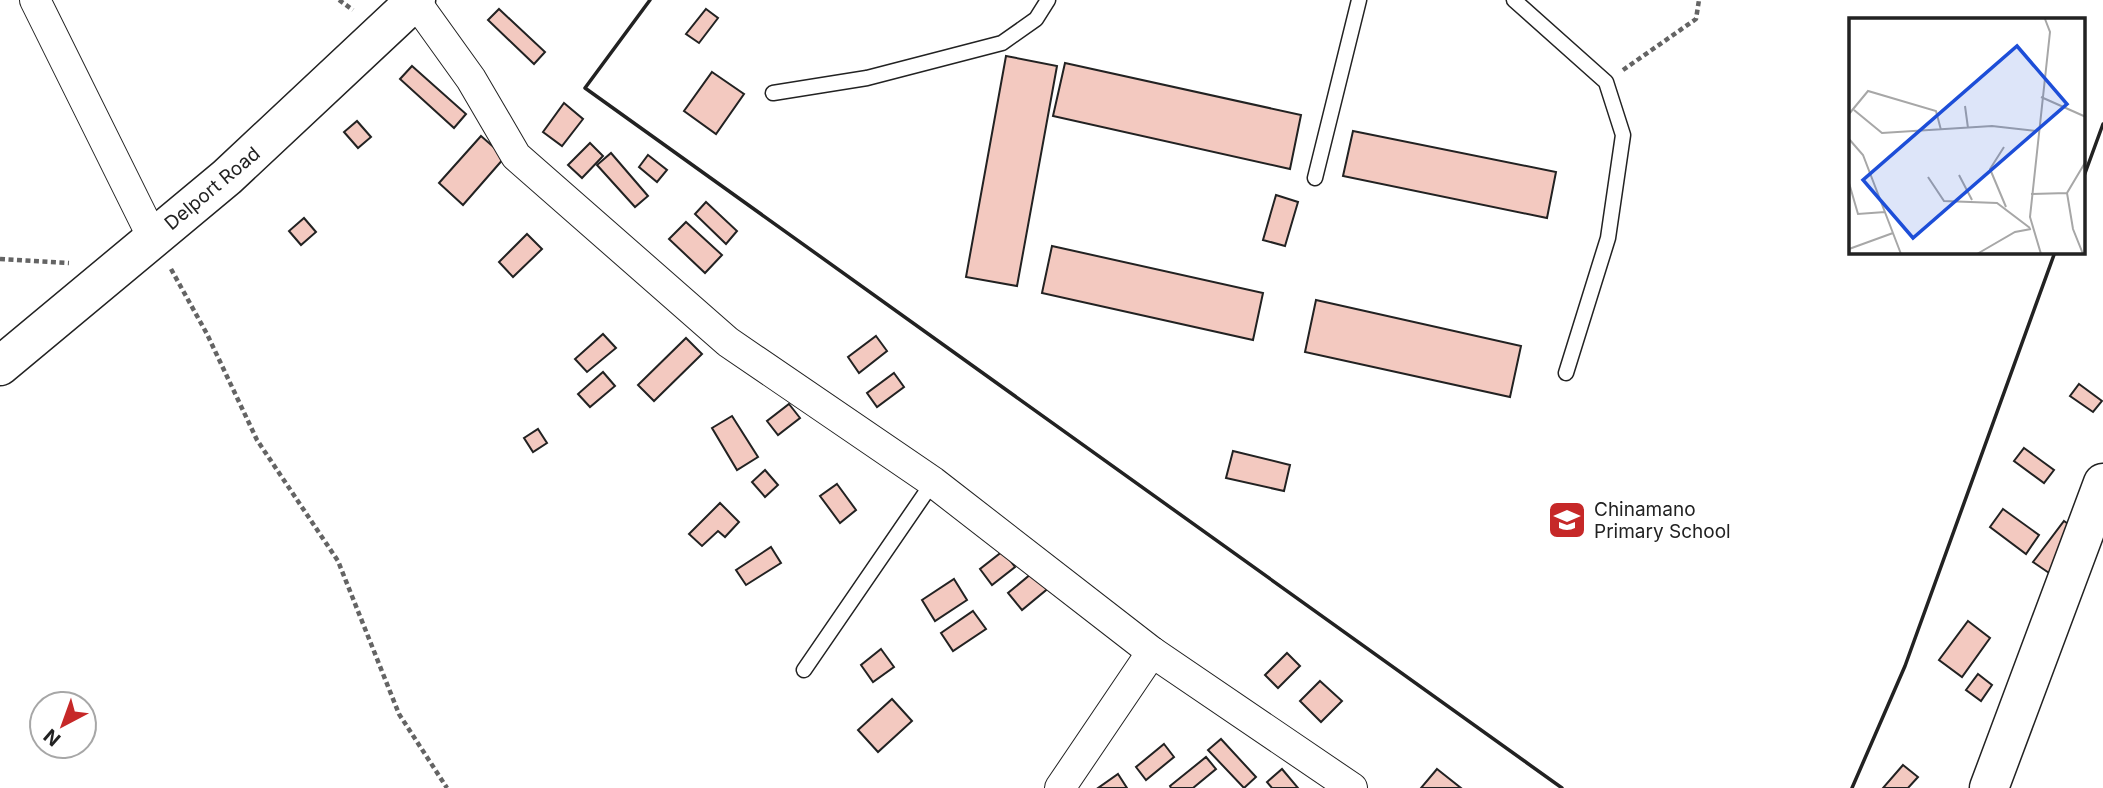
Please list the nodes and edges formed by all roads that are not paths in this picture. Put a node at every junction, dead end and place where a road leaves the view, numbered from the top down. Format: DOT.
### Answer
graph roads {
  1 [pos="35,0"];
  2 [pos="416,0"];
  3 [pos="1048,0"];
  4 [pos="1359,0"];
  5 [pos="1514,0"];
  6 [pos="773,93"];
  7 [pos="1315,178"];
  8 [pos="153,238"];
  9 [pos="0,366"];
  10 [pos="1566,373"];
  11 [pos="933,482"];
  12 [pos="2103,484"];
  13 [pos="1152,652"];
  14 [pos="804,670"];
  15 [pos="1060,788"];
  16 [pos="1352,788"];
  17 [pos="1989,788"];
  1 -- 8 [label="street"];
  2 -- 8 [label="street, Delport Road"];
  2 -- 11 [label="street"];
  3 -- 6 [label="lane"];
  4 -- 7 [label="lane"];
  5 -- 10 [label="lane"];
  8 -- 9 [label="street, Delport Road"];
  11 -- 13 [label="street"];
  11 -- 14 [label="lane"];
  12 -- 17 [label="street"];
  13 -- 15 [label="street"];
  13 -- 16 [label="street"];
}
